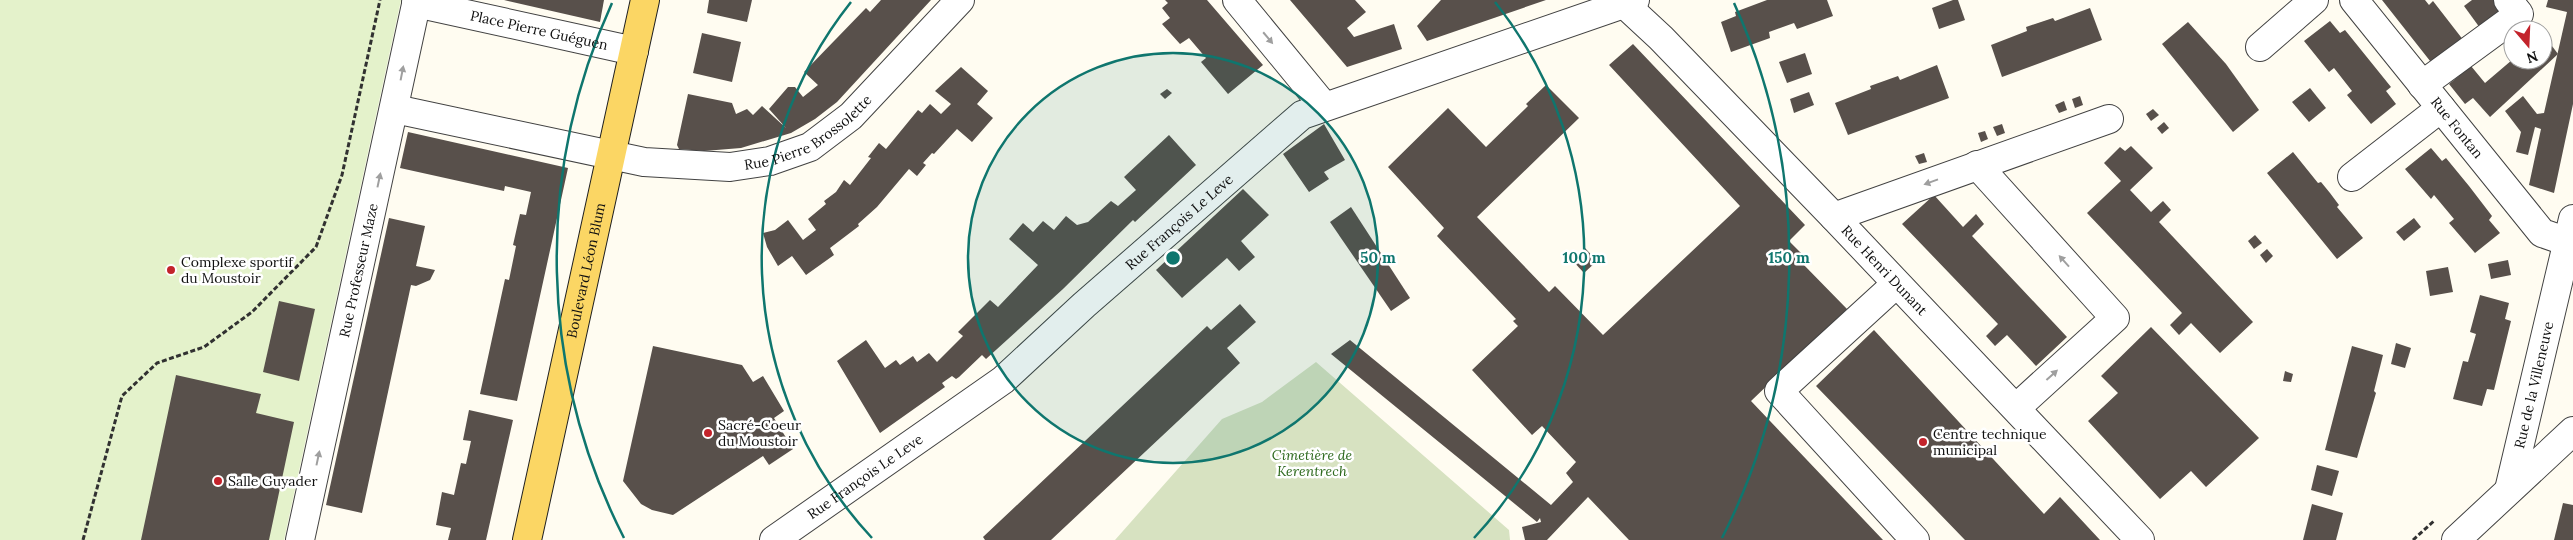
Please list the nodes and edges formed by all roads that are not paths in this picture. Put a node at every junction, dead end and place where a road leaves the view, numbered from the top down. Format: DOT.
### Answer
graph roads {
  1 [pos="645,0"];
  2 [pos="960,0"];
  3 [pos="1237,0"];
  4 [pos="2314,0"];
  5 [pos="2354,0"];
  6 [pos="2508,0"];
  7 [pos="1626,1"];
  8 [pos="417,2"];
  9 [pos="2260,47"];
  10 [pos="634,51"];
  11 [pos="2422,85"];
  12 [pos="1324,106"];
  13 [pos="2441,108"];
  14 [pos="395,109"];
  15 [pos="2108,119"];
  16 [pos="611,156"];
  17 [pos="1977,166"];
  18 [pos="2352,177"];
  19 [pos="1834,217"];
  20 [pos="2570,230"];
  21 [pos="2566,283"];
  22 [pos="1896,284"];
  23 [pos="2016,408"];
  24 [pos="2573,432"];
  25 [pos="2509,490"];
  26 [pos="300,540"];
  27 [pos="527,540"];
  28 [pos="774,540"];
  29 [pos="1915,540"];
  30 [pos="2140,540"];
  31 [pos="2456,540"];
  1 -- 10 [label="main road, Boulevard Léon Blum"];
  2 -- 16 [label="street, Rue Pierre Brossolette"];
  3 -- 12 [label="street, one-way"];
  4 -- 9 [label="street"];
  5 -- 11 [label="street, Rue Fontan"];
  6 -- 11 [label="street"];
  7 -- 12 [label="street, Rue François Le Leve"];
  7 -- 19 [label="street, Rue Henri Dunant"];
  8 -- 10 [label="street, Place Pierre Guéguen"];
  14 -- 8 [label="street, Rue Professeur Maze, one-way"];
  10 -- 16 [label="main road, Boulevard Léon Blum"];
  11 -- 13 [label="street, Rue Fontan"];
  12 -- 28 [label="street, Rue François Le Leve"];
  13 -- 18 [label="street"];
  13 -- 20 [label="street, Rue Fontan"];
  14 -- 16 [label="street"];
  26 -- 14 [label="street, Rue Professeur Maze, one-way"];
  15 -- 17 [label="street"];
  16 -- 27 [label="main road, Boulevard Léon Blum"];
  17 -- 19 [label="street, one-way"];
  23 -- 17 [label="street, one-way"];
  19 -- 22 [label="street, Rue Henri Dunant"];
  20 -- 21 [label="street, Rue de la Villeneuve"];
  21 -- 25 [label="street, Rue de la Villeneuve"];
  22 -- 23 [label="street, Rue Henri Dunant"];
  22 -- 29 [label="street"];
  23 -- 30 [label="street, Rue Henri Dunant"];
  24 -- 25 [label="street"];
  25 -- 31 [label="street"];
}
